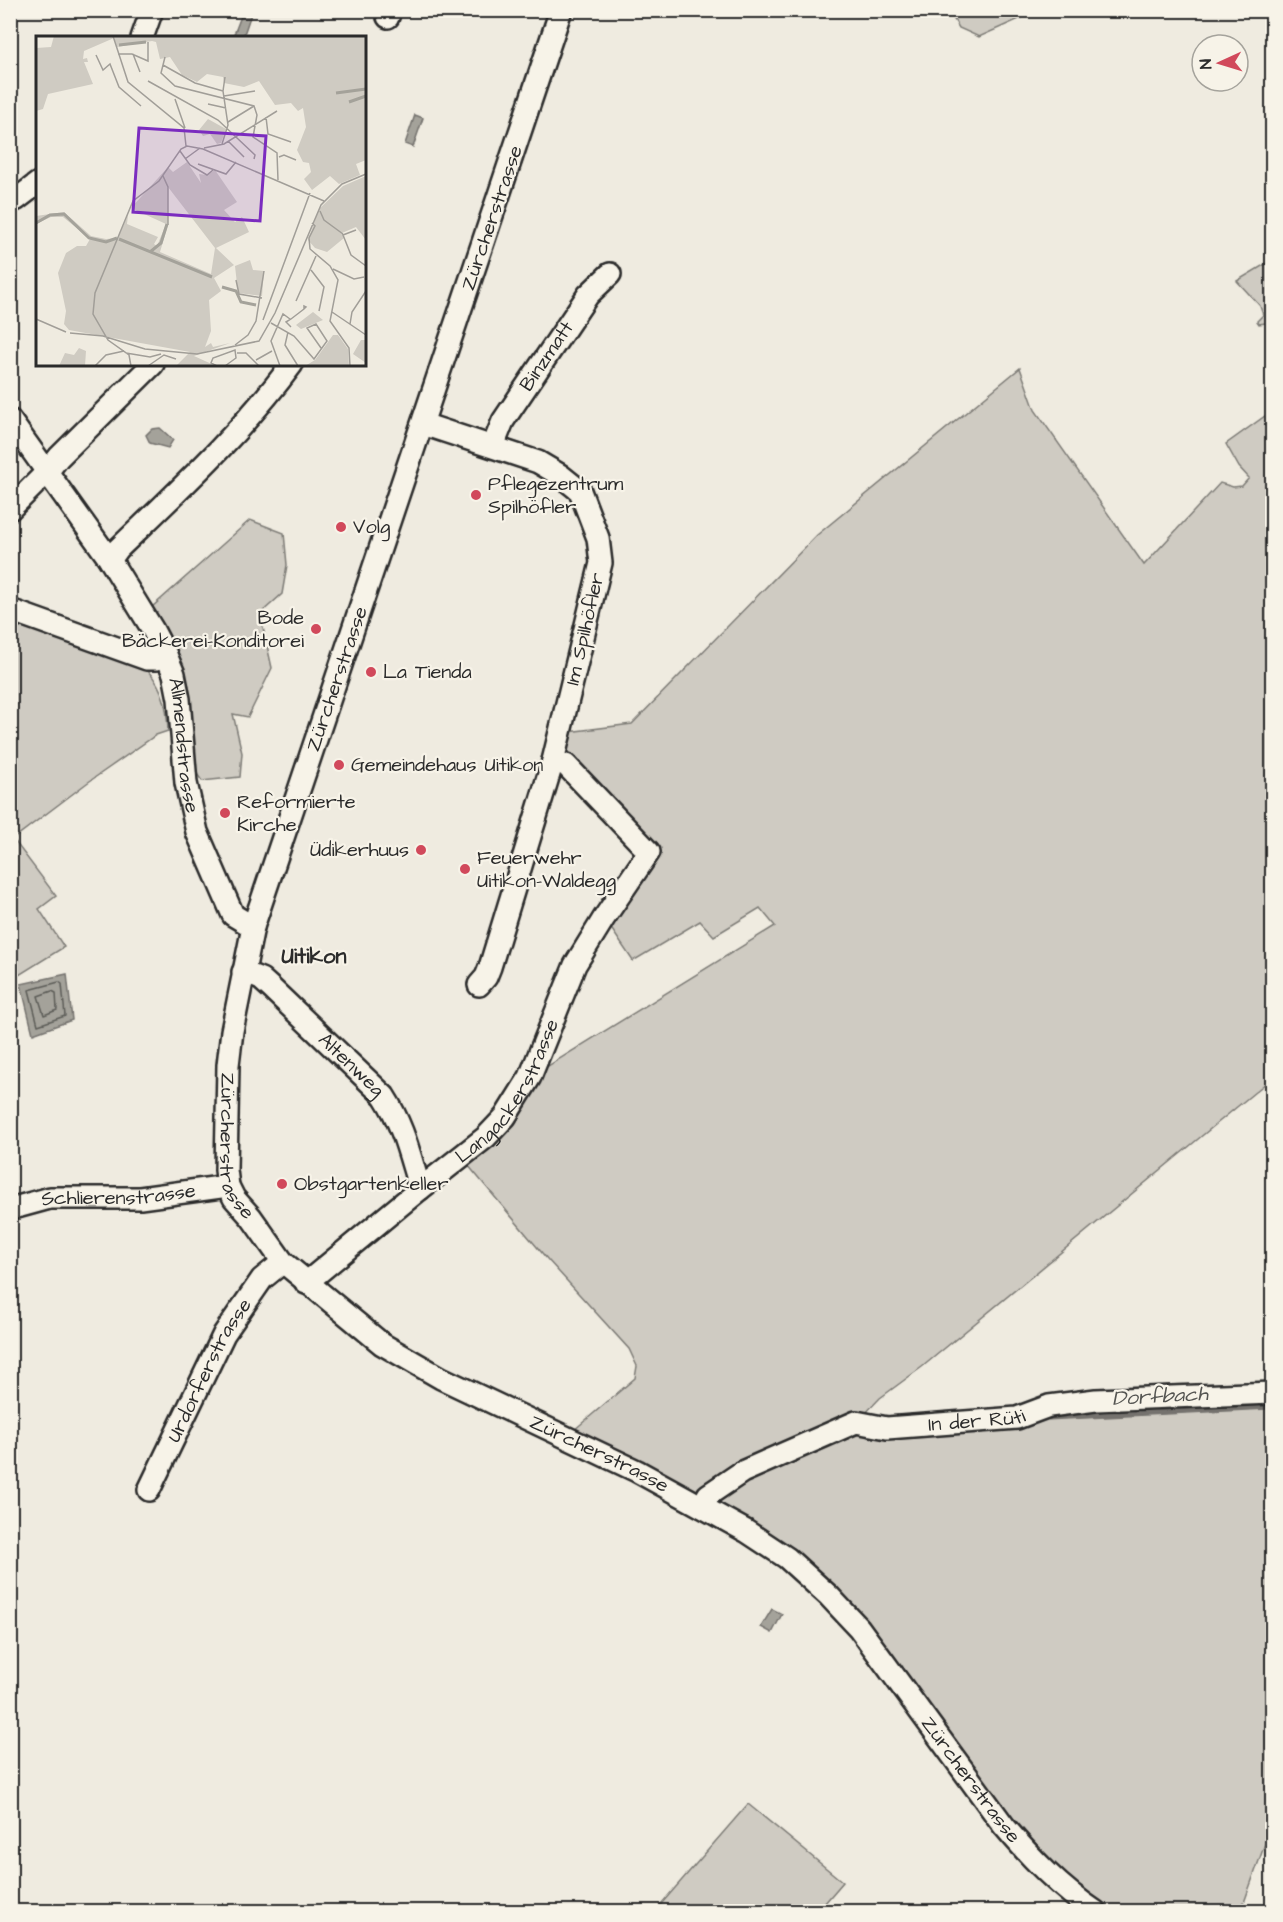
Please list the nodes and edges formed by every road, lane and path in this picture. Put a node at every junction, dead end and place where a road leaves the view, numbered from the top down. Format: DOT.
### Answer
graph roads {
  1 [pos="152,10"];
  2 [pos="561,10"];
  3 [pos="143,36"];
  4 [pos="36,185"];
  5 [pos="10,202"];
  6 [pos="610,274"];
  7 [pos="151,366"];
  8 [pos="291,366"];
  9 [pos="10,420"];
  10 [pos="423,424"];
  11 [pos="493,446"];
  12 [pos="47,472"];
  13 [pos="10,509"];
  14 [pos="110,560"];
  15 [pos="10,610"];
  16 [pos="166,655"];
  17 [pos="553,761"];
  18 [pos="253,927"];
  19 [pos="243,972"];
  20 [pos="478,985"];
  21 [pos="228,1186"];
  22 [pos="420,1189"];
  23 [pos="10,1209"];
  24 [pos="283,1262"];
  25 [pos="306,1283"];
  26 [pos="1272,1393"];
  27 [pos="149,1490"];
  28 [pos="703,1507"];
  29 [pos="1096,1911"];
  1 -- 3 [label="street"];
  2 -- 10 [label="street, Zürcherstrasse"];
  4 -- 5 [label="street"];
  6 -- 11 [label="street, Binzmatt"];
  7 -- 12 [label="street"];
  8 -- 14 [label="street"];
  9 -- 12 [label="street, Allmendstrasse"];
  10 -- 11 [label="street, Im Spilhöfler"];
  10 -- 18 [label="street, Zürcherstrasse"];
  11 -- 17 [label="street, Im Spilhöfler"];
  12 -- 13 [label="street"];
  12 -- 14 [label="street, Allmendstrasse"];
  14 -- 16 [label="street, Allmendstrasse"];
  15 -- 16 [label="street"];
  16 -- 18 [label="street, Allmendstrasse"];
  17 -- 20 [label="street, Im Spilhöfler"];
  17 -- 22 [label="street, Langackerstrasse"];
  18 -- 19 [label="street, Zürcherstrasse"];
  19 -- 21 [label="street, Zürcherstrasse"];
  19 -- 22 [label="street, Altenweg"];
  21 -- 23 [label="street, Schlierenstrasse"];
  21 -- 24 [label="street, Zürcherstrasse"];
  22 -- 25 [label="street, Langackerstrasse"];
  24 -- 25 [label="street, Zürcherstrasse"];
  24 -- 27 [label="street, Urdorferstrasse"];
  25 -- 28 [label="street, Zürcherstrasse"];
  26 -- 28 [label="street, In der Rüti"];
  28 -- 29 [label="street, Zürcherstrasse"];
}
